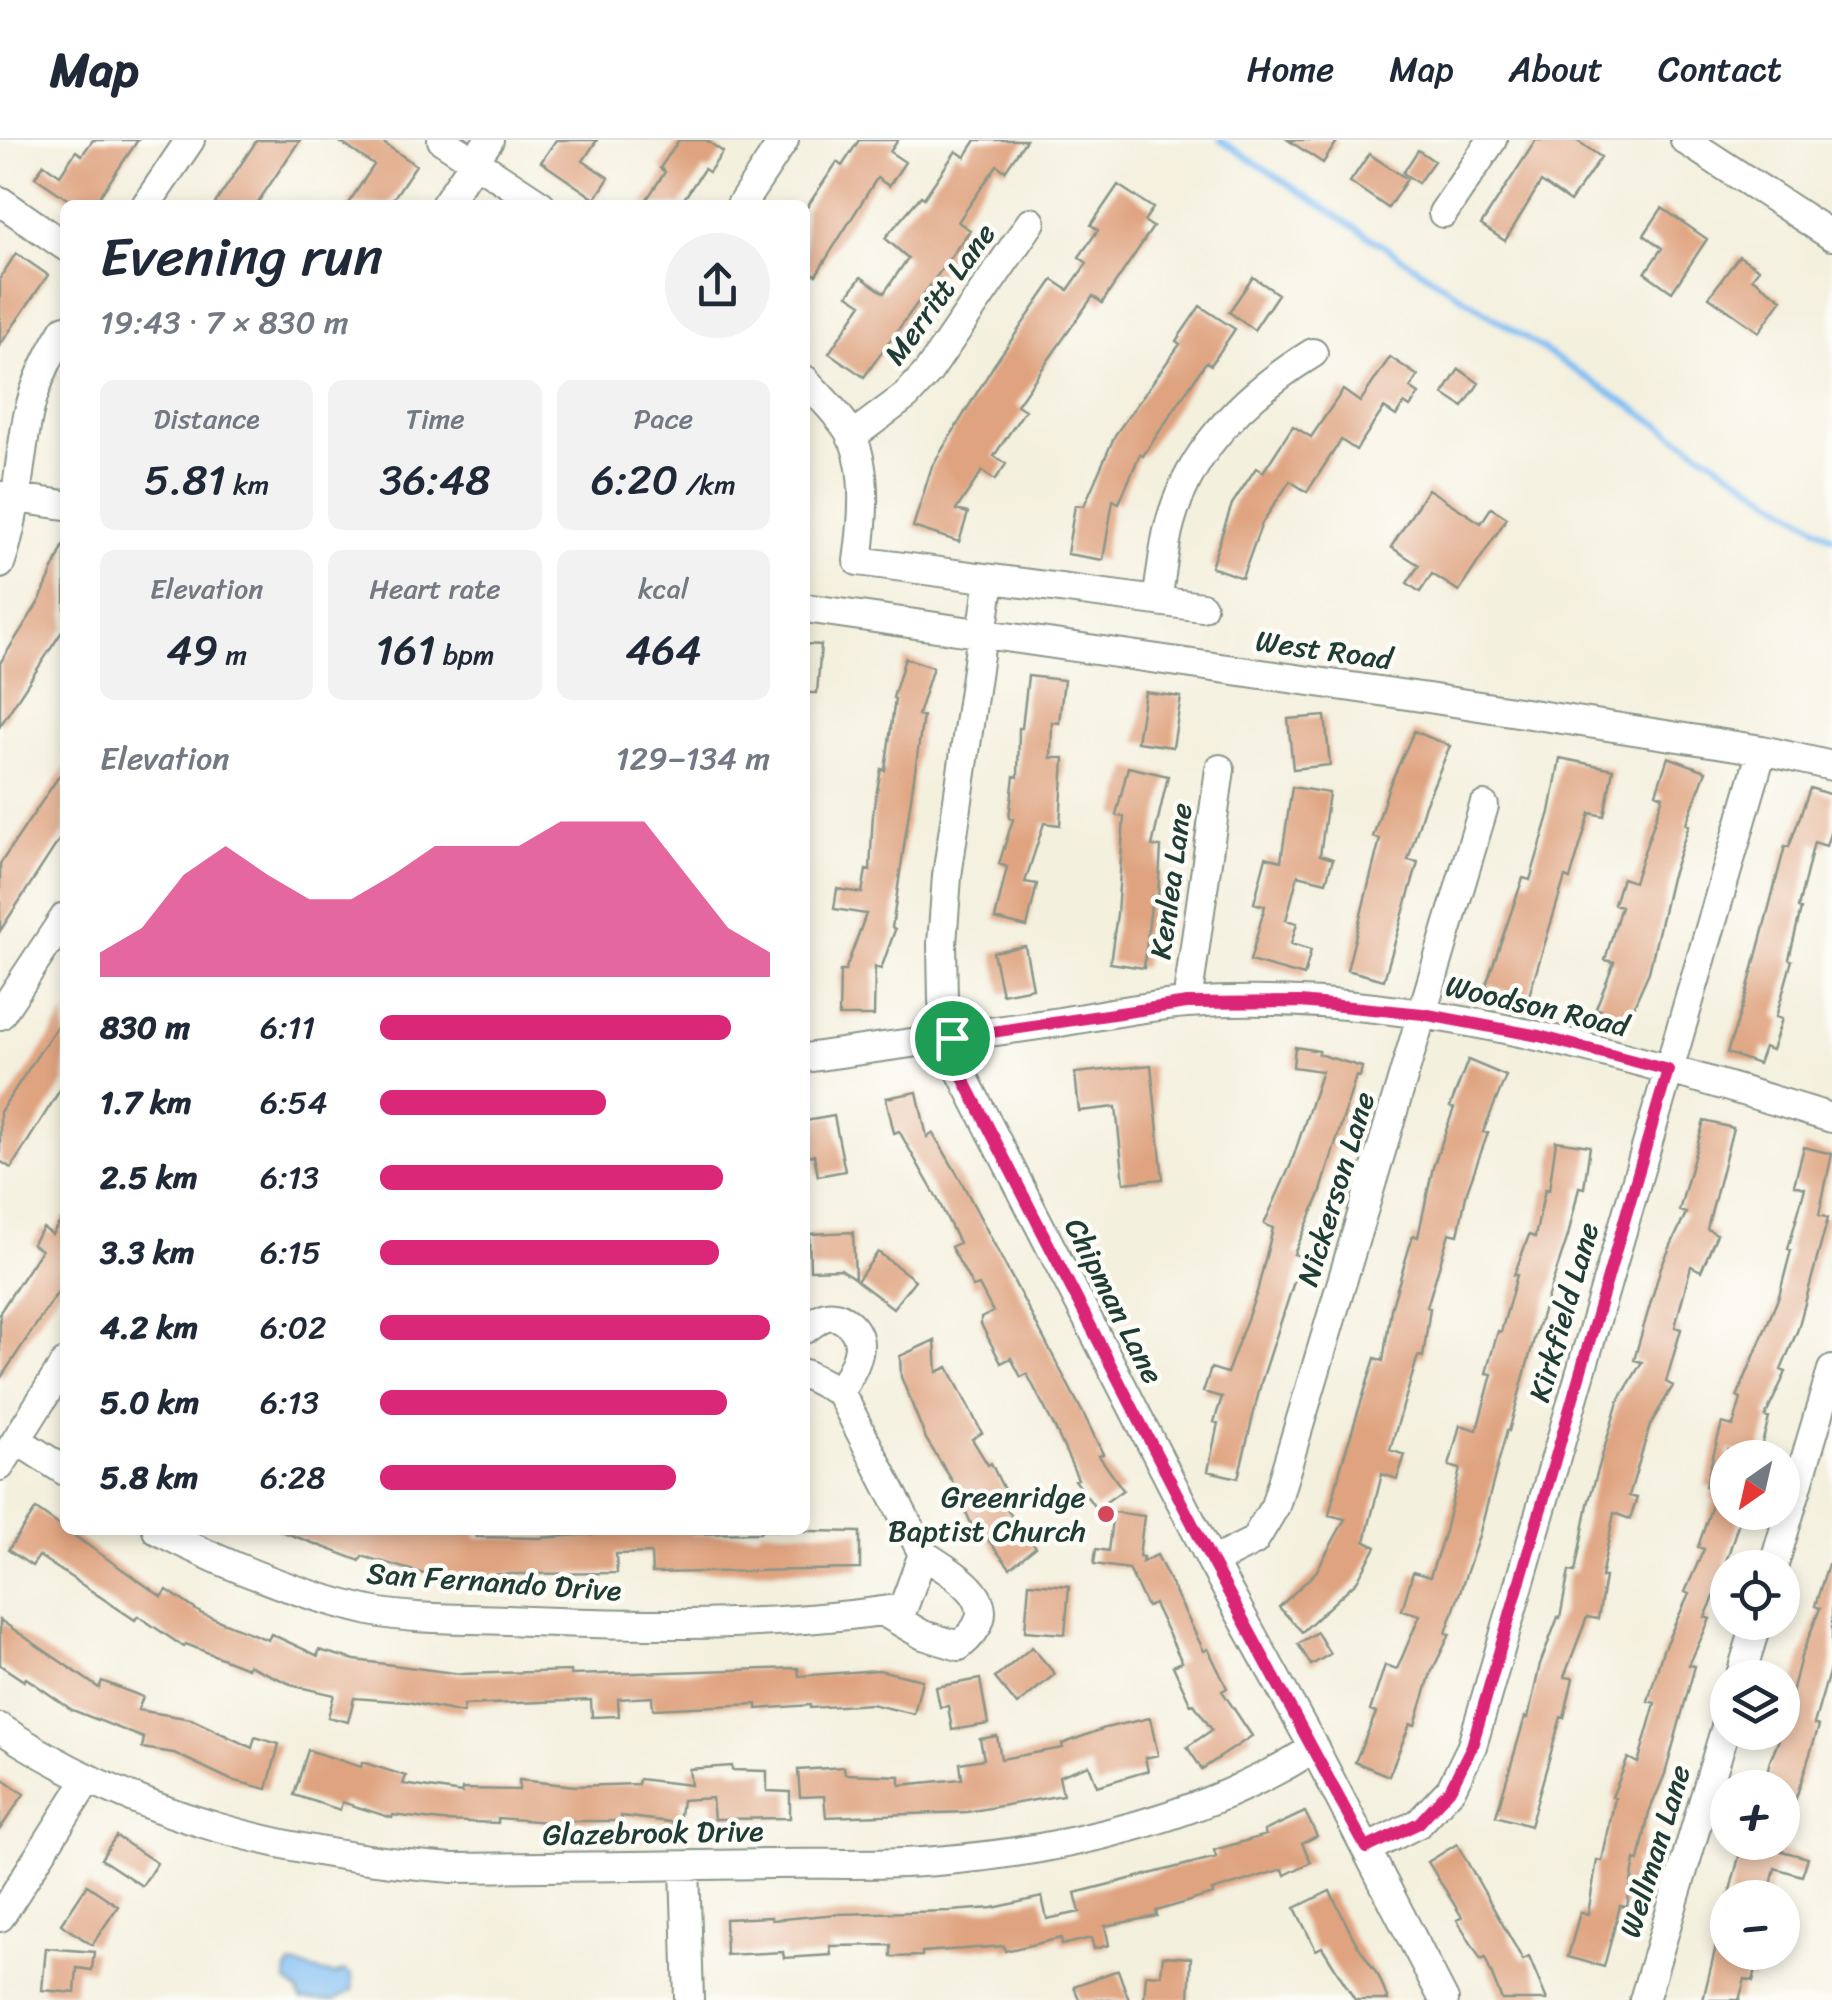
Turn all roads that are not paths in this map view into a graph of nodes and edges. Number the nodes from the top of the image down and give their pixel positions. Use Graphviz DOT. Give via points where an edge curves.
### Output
graph roads {
  1 [pos="190,140"];
  2 [pos="442,140"];
  3 [pos="784,140"];
  4 [pos="1492,140"];
  5 [pos="1685,140"];
  6 [pos="481,151"];
  7 [pos="149,200"];
  8 [pos="448,200"];
  9 [pos="536,200"];
  10 [pos="745,200"];
  11 [pos="0,201"];
  12 [pos="1443,213"];
  13 [pos="1031,222"];
  14 [pos="1832,236"];
  15 [pos="60,243"];
  16 [pos="60,338"];
  17 [pos="1313,353"];
  18 [pos="810,386"];
  19 [pos="852,436"];
  20 [pos="8,497"];
  21 [pos="60,505"];
  22 [pos="0,564"];
  23 [pos="990,578"];
  24 [pos="1156,601"];
  25 [pos="1202,607"];
  26 [pos="810,609"];
  27 [pos="982,632"];
  28 [pos="1762,750"];
  29 [pos="1832,766"];
  30 [pos="1220,768"];
  31 [pos="1484,806"];
  32 [pos="60,925"];
  33 [pos="1187,1003"];
  34 [pos="1423,1014"];
  35 [pos="0,1015"];
  36 [pos="952,1038"];
  37 [pos="810,1057"];
  38 [pos="1668,1070"];
  39 [pos="1832,1118"];
  40 [pos="810,1326"];
  41 [pos="1832,1370"];
  42 [pos="60,1372"];
  43 [pos="810,1377"];
  44 [pos="840,1392"];
  45 [pos="17,1440"];
  46 [pos="0,1466"];
  47 [pos="60,1468"];
  48 [pos="167,1535"];
  49 [pos="1778,1550"];
  50 [pos="923,1554"];
  51 [pos="1212,1562"];
  52 [pos="882,1611"];
  53 [pos="0,1728"];
  54 [pos="1314,1748"];
  55 [pos="1719,1750"];
  56 [pos="88,1779"];
  57 [pos="1366,1848"];
  58 [pos="685,1866"];
  59 [pos="0,1916"];
  60 [pos="689,2000"];
  61 [pos="1444,2000"];
  62 [pos="1644,2000"];
  1 -- 7 [label="street"];
  2 -- 6 [label="street"];
  3 -- 10 [label="street"];
  4 -- 12 [label="street"];
  5 -- 14 [label="street"];
  6 -- 8 [label="street"];
  6 -- 9 [label="street"];
  11 -- 15 [label="street"];
  13 -- 19 [label="street, Merritt Lane" via="928,372"];
  16 -- 20 [label="street" via="28,412"];
  17 -- 24 [label="street" via="1231,414 1204,450 1169,528"];
  18 -- 19 [label="street"];
  19 -- 23 [label="street" via="864,519 858,561"];
  20 -- 21 [label="street"];
  20 -- 22 [label="street" via="12,529"];
  23 -- 24 [label="street"];
  23 -- 27 [label="street, Chipman Lane"];
  24 -- 25 [label="street"];
  26 -- 27 [label="street, West Road"];
  27 -- 28 [label="street, West Road"];
  27 -- 36 [label="street, Chipman Lane" via="943,927 943,1001"];
  28 -- 29 [label="street, West Road"];
  28 -- 38 [label="street, Kirkfield Lane"];
  30 -- 33 [label="street, Kenlea Lane"];
  31 -- 34 [label="street, Nickerson Lane"];
  32 -- 35 [label="street"];
  33 -- 34 [label="street, Woodson Road" via="1300,1002"];
  33 -- 36 [label="street, Woodson Road"];
  34 -- 38 [label="street, Woodson Road"];
  34 -- 51 [label="street, Nickerson Lane" via="1275,1506 1254,1542"];
  36 -- 37 [label="street, Woodson Road"];
  36 -- 51 [label="street, Chipman Lane" via="960,1072"];
  38 -- 39 [label="street, Woodson Road"];
  38 -- 57 [label="street, Kirkfield Lane" via="1472,1746 1451,1788 1419,1823"];
  40 -- 44 [label="street" via="824,1316 853,1327 856,1360"];
  41 -- 49 [label="street"];
  42 -- 45 [label="street"];
  43 -- 44 [label="street"];
  44 -- 50 [label="street"];
  45 -- 46 [label="street"];
  45 -- 47 [label="street"];
  48 -- 52 [label="street, San Fernando Drive" via="292,1589 374,1611 622,1625"];
  50 -- 52 [label="street" via="903,1608"];
  50 -- 52 [label="street" via="974,1589 982,1616 975,1633 959,1646"];
  51 -- 54 [label="street, Chipman Lane"];
  53 -- 56 [label="street, Glazebrook Drive"];
  54 -- 57 [label="street, Chipman Lane"];
  54 -- 58 [label="street, Glazebrook Drive" via="1258,1780 1163,1819 1028,1848 946,1860"];
  55 -- 62 [label="street, Wellman Lane"];
  56 -- 58 [label="street, Glazebrook Drive" via="240,1836 388,1863"];
  56 -- 59 [label="street"];
  57 -- 61 [label="street, Chipman Lane"];
  58 -- 60 [label="street"];
}
